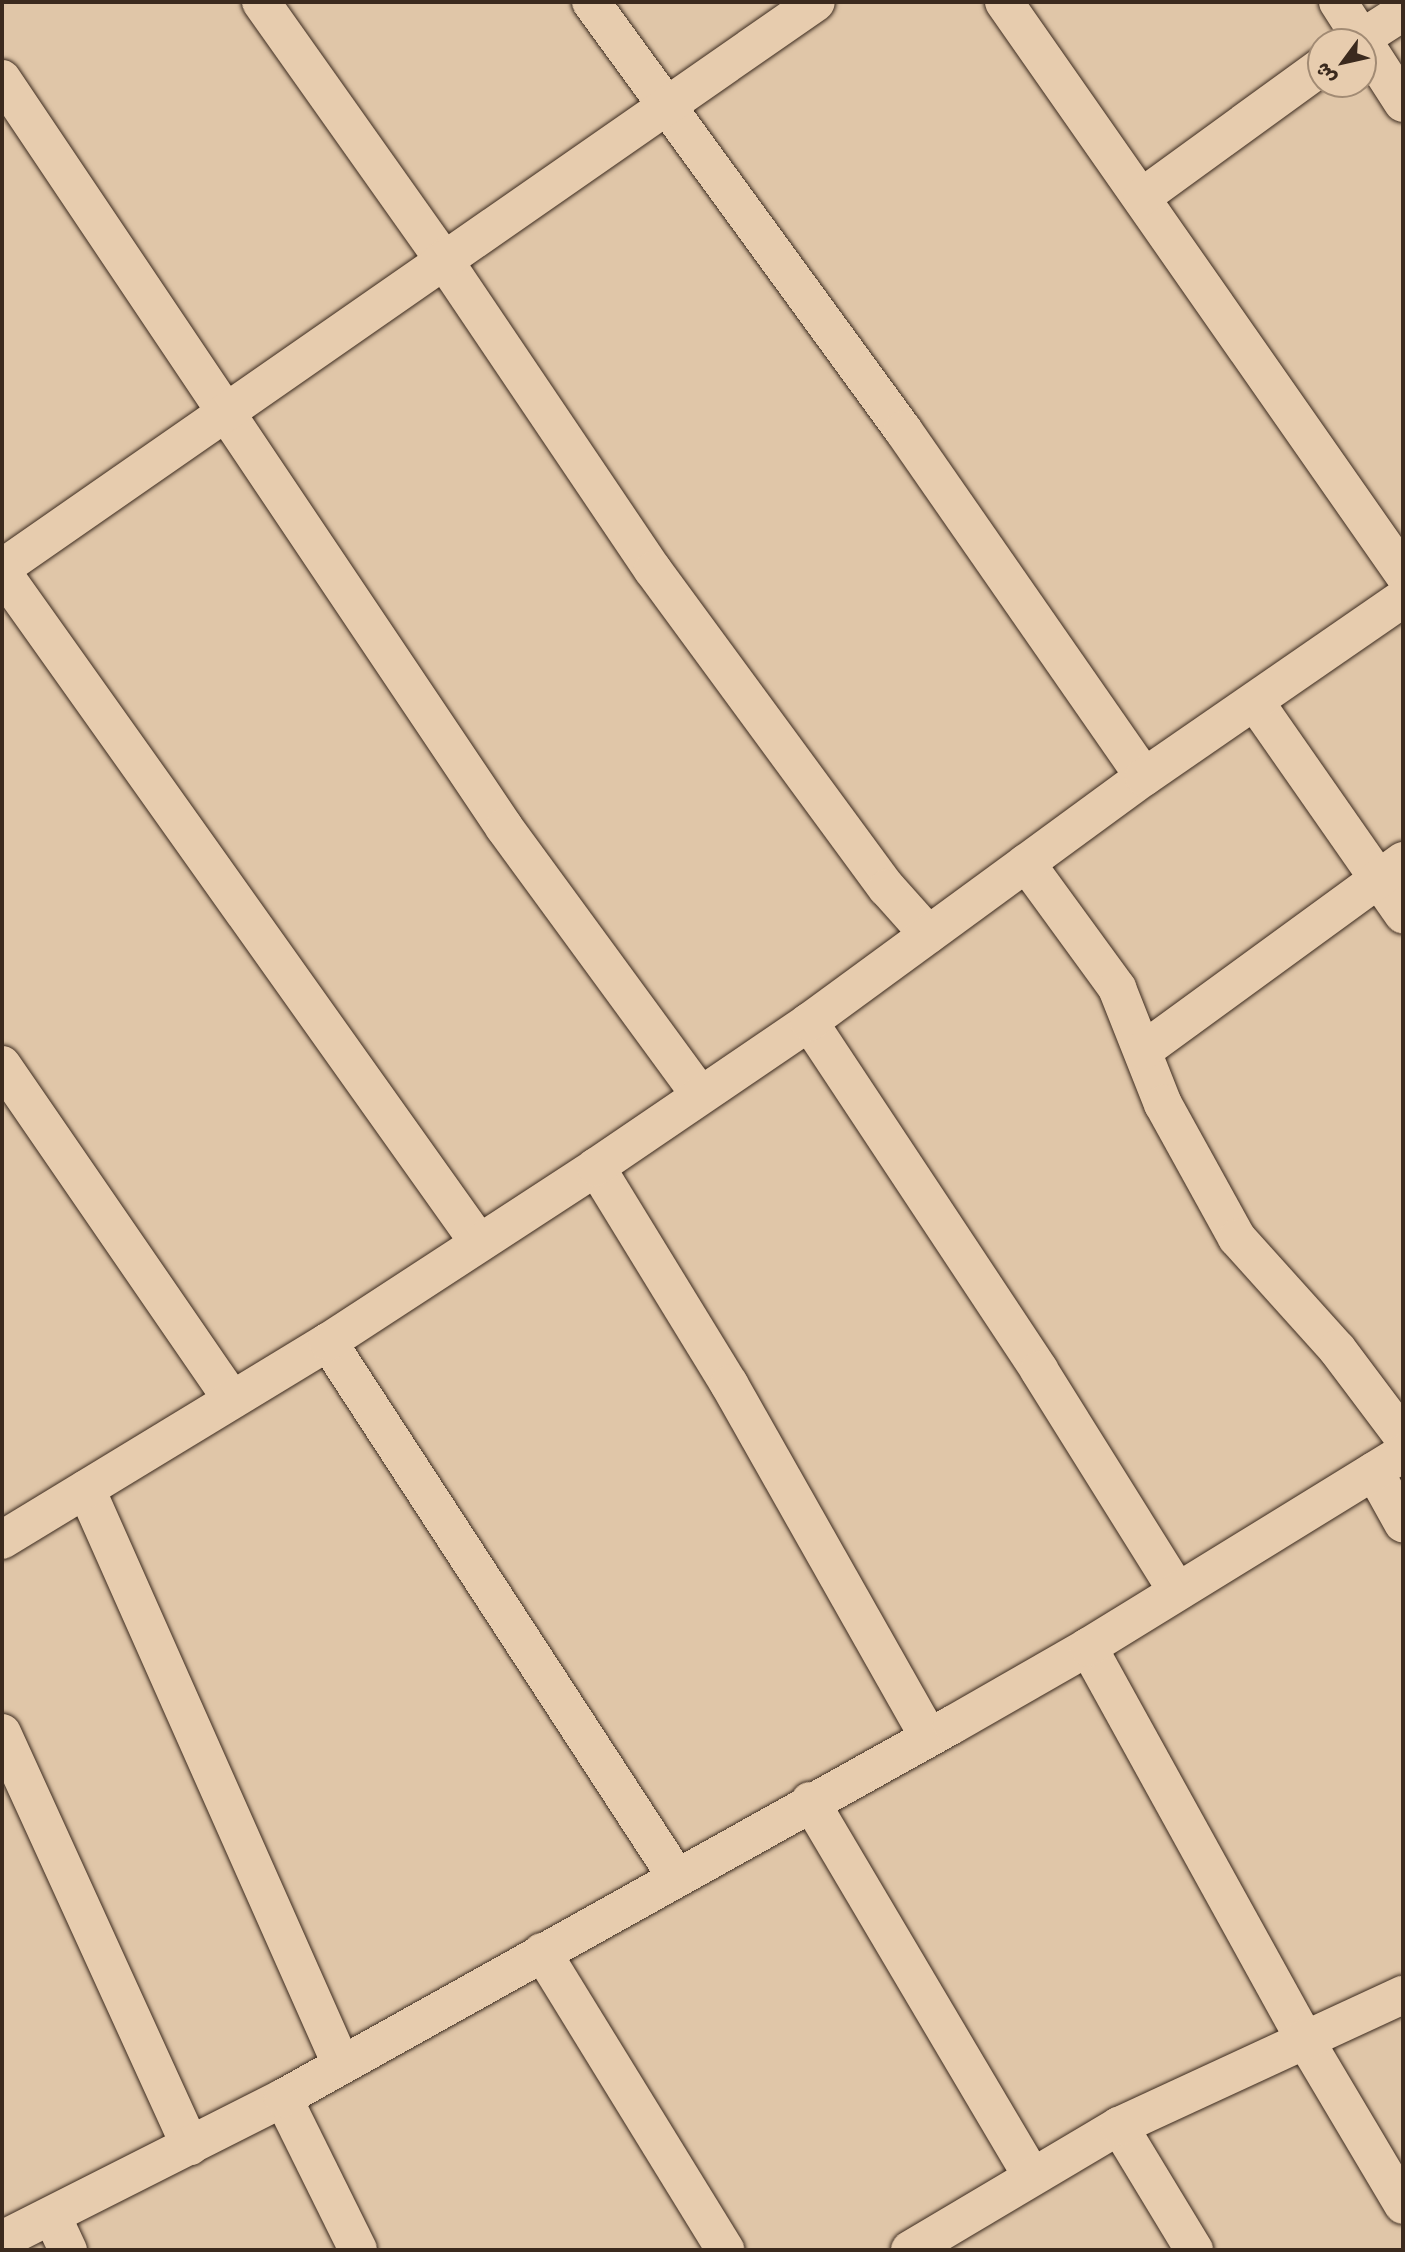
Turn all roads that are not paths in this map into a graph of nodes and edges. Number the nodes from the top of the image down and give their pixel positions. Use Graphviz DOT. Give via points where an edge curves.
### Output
graph roads {
  1 [pos="261,2"];
  2 [pos="591,2"];
  3 [pos="816,2"];
  4 [pos="1004,2"];
  5 [pos="1338,2"];
  6 [pos="1403,12"];
  7 [pos="1352,28"];
  8 [pos="1377,29"];
  9 [pos="1377,66"];
  10 [pos="1307,78"];
  11 [pos="2,79"];
  12 [pos="1403,103"];
  13 [pos="668,104"];
  14 [pos="1142,197"];
  15 [pos="443,258"];
  16 [pos="225,416"];
  17 [pos="2,570"];
  18 [pos="1403,573"];
  19 [pos="1403,598"];
  20 [pos="1255,702"];
  21 [pos="1144,778"];
  22 [pos="1026,863"];
  23 [pos="1392,869"];
  24 [pos="1403,914"];
  25 [pos="928,934"];
  26 [pos="809,1022"];
  27 [pos="1144,1050"];
  28 [pos="2,1065"];
  29 [pos="700,1095"];
  30 [pos="596,1167"];
  31 [pos="479,1243"];
  32 [pos="328,1342"];
  33 [pos="232,1401"];
  34 [pos="1403,1437"];
  35 [pos="1389,1462"];
  36 [pos="86,1489"];
  37 [pos="1403,1524"];
  38 [pos="2,1540"];
  39 [pos="1177,1591"];
  40 [pos="1088,1647"];
  41 [pos="2,1733"];
  42 [pos="929,1737"];
  43 [pos="810,1801"];
  44 [pos="675,1875"];
  45 [pos="542,1952"];
  46 [pos="1403,1995"];
  47 [pos="1304,2039"];
  48 [pos="341,2064"];
  49 [pos="283,2098"];
  50 [pos="1119,2126"];
  51 [pos="190,2146"];
  52 [pos="1031,2175"];
  53 [pos="1403,2205"];
  54 [pos="52,2216"];
  55 [pos="2,2240"];
  56 [pos="68,2250"];
  57 [pos="358,2250"];
  58 [pos="725,2250"];
  59 [pos="910,2250"];
  60 [pos="1194,2250"];
  1 -- 15 [label="street"];
  2 -- 13 [label="street"];
  3 -- 13 [label="street"];
  4 -- 14 [label="street"];
  5 -- 7 [label="street"];
  6 -- 8 [label="street"];
  9 -- 12 [label="street"];
  10 -- 14 [label="street"];
  11 -- 16 [label="street"];
  13 -- 15 [label="street"];
  13 -- 21 [label="street" via="903,430"];
  14 -- 18 [label="street"];
  15 -- 16 [label="street"];
  15 -- 25 [label="street" via="653,570 887,888"];
  16 -- 17 [label="street"];
  16 -- 29 [label="street" via="504,827"];
  17 -- 31 [label="street"];
  19 -- 20 [label="street"];
  20 -- 21 [label="street"];
  20 -- 23 [label="street"];
  21 -- 22 [label="street"];
  22 -- 25 [label="street"];
  22 -- 27 [label="street" via="1116,988"];
  23 -- 24 [label="street"];
  23 -- 27 [label="street"];
  25 -- 26 [label="street"];
  26 -- 29 [label="street"];
  26 -- 39 [label="street" via="1039,1370"];
  27 -- 34 [label="street" via="1188,1155 1237,1238 1337,1349"];
  28 -- 33 [label="street"];
  29 -- 30 [label="street"];
  30 -- 31 [label="street"];
  30 -- 42 [label="street" via="729,1384"];
  31 -- 32 [label="street"];
  32 -- 33 [label="street"];
  32 -- 44 [label="street"];
  33 -- 36 [label="street"];
  35 -- 37 [label="street"];
  35 -- 39 [label="street"];
  36 -- 38 [label="street"];
  36 -- 48 [label="street"];
  39 -- 40 [label="street"];
  40 -- 42 [label="street"];
  40 -- 47 [label="street"];
  41 -- 51 [label="street"];
  42 -- 43 [label="street"];
  43 -- 44 [label="street"];
  43 -- 52 [label="street"];
  44 -- 45 [label="street"];
  45 -- 48 [label="street"];
  45 -- 58 [label="street"];
  46 -- 47 [label="street"];
  47 -- 50 [label="street"];
  47 -- 53 [label="street"];
  48 -- 49 [label="street"];
  49 -- 51 [label="street"];
  49 -- 57 [label="street"];
  50 -- 52 [label="street"];
  50 -- 60 [label="street"];
  51 -- 54 [label="street"];
  52 -- 59 [label="street"];
  54 -- 55 [label="street"];
  54 -- 56 [label="street"];
}
